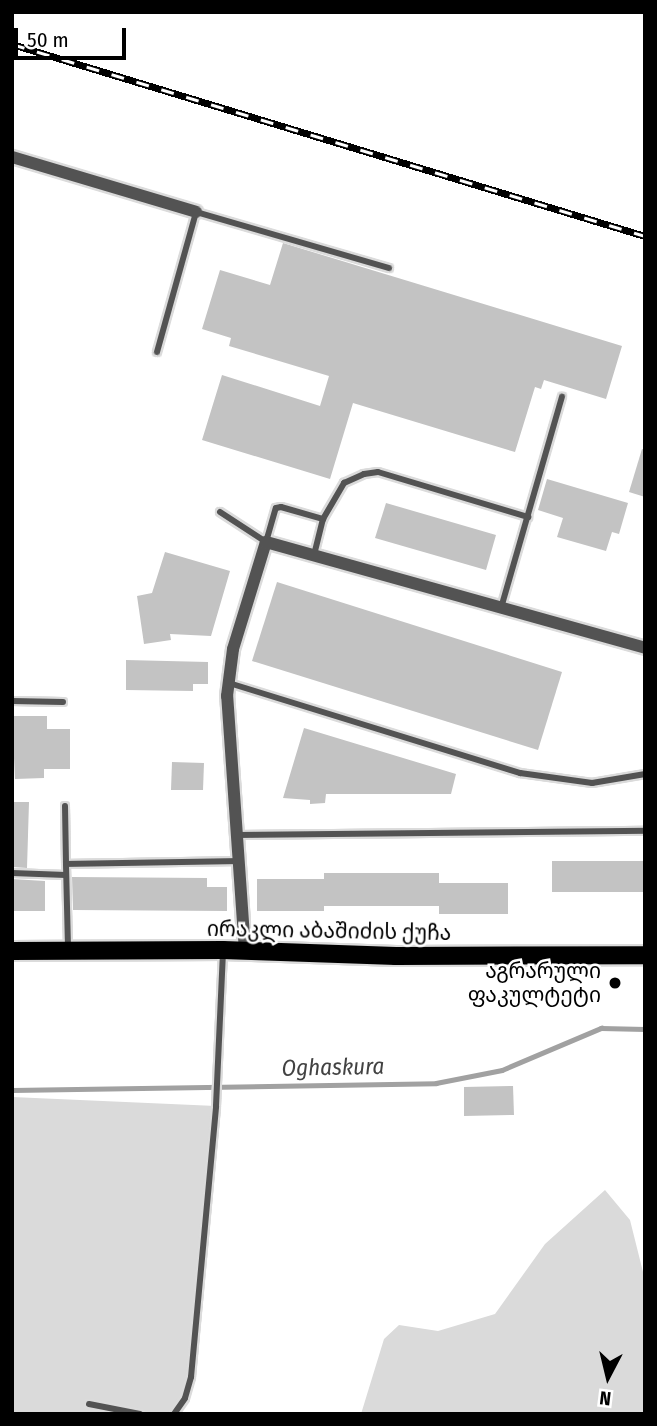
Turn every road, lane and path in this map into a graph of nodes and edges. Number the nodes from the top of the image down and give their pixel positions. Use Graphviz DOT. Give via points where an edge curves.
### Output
graph roads {
  1 [pos="12,157"];
  2 [pos="196,212"];
  3 [pos="389,268"];
  4 [pos="157,352"];
  5 [pos="562,397"];
  6 [pos="220,512"];
  7 [pos="528,517"];
  8 [pos="323,519"];
  9 [pos="266,542"];
  10 [pos="313,555"];
  11 [pos="501,608"];
  12 [pos="645,648"];
  13 [pos="229,683"];
  14 [pos="12,701"];
  15 [pos="63,702"];
  16 [pos="645,774"];
  17 [pos="65,806"];
  18 [pos="645,831"];
  19 [pos="239,835"];
  20 [pos="240,861"];
  21 [pos="66,864"];
  22 [pos="12,873"];
  23 [pos="66,875"];
  24 [pos="223,950"];
  25 [pos="12,951"];
  26 [pos="245,951"];
  27 [pos="68,952"];
  28 [pos="645,955"];
  29 [pos="89,1404"];
  30 [pos="140,1414"];
  31 [pos="174,1414"];
  1 -- 2 [label="street"];
  2 -- 3 [label="lane"];
  2 -- 4 [label="lane"];
  5 -- 7 [label="lane"];
  6 -- 9 [label="lane"];
  7 -- 8 [label="lane" via="378,472 344,483"];
  7 -- 11 [label="lane"];
  8 -- 9 [label="lane" via="276,508"];
  8 -- 10 [label="lane"];
  9 -- 10 [label="street"];
  9 -- 13 [label="street" via="233,649"];
  10 -- 11 [label="street"];
  11 -- 12 [label="street"];
  13 -- 16 [label="lane" via="520,773 592,783"];
  13 -- 19 [label="street" via="228,724"];
  14 -- 15 [label="lane"];
  17 -- 21 [label="lane"];
  18 -- 19 [label="lane"];
  19 -- 20 [label="street"];
  20 -- 21 [label="lane"];
  20 -- 26 [label="street"];
  21 -- 23 [label="lane"];
  22 -- 23 [label="lane"];
  23 -- 27 [label="lane"];
  24 -- 26 [label="main road, ირაკლი აბაშიძის ქუჩა"];
  24 -- 27 [label="main road, ირაკლი აბაშიძის ქუჩა"];
  24 -- 31 [label="lane" via="216,1106 191,1377"];
  25 -- 27 [label="main road, ირაკლი აბაშიძის ქუჩა"];
  26 -- 28 [label="main road, ირაკლი აბაშიძის ქუჩა"];
  29 -- 30 [label="lane"];
}
